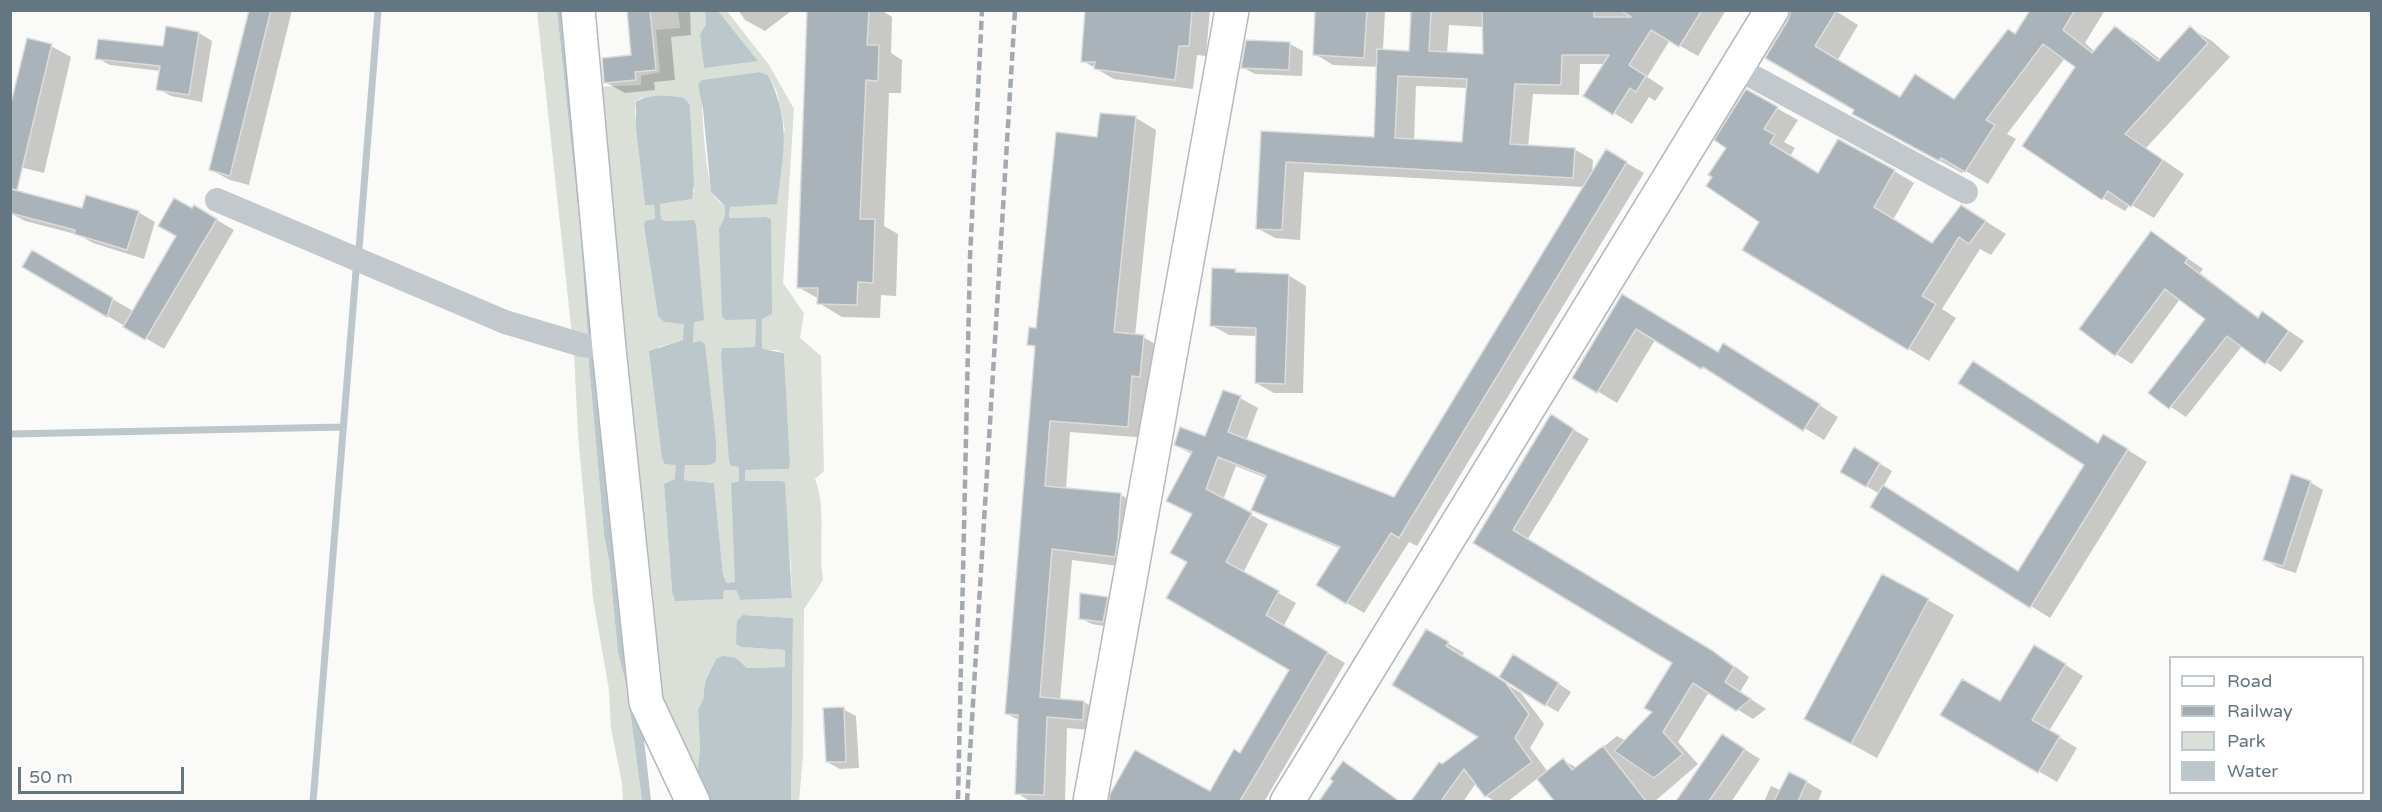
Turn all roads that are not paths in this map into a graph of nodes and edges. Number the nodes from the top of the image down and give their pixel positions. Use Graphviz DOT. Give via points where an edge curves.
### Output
graph roads {
  1 [pos="578,10"];
  2 [pos="1232,10"];
  3 [pos="1772,10"];
  4 [pos="1737,68"];
  5 [pos="1966,192"];
  6 [pos="217,200"];
  7 [pos="596,347"];
  8 [pos="693,801"];
  9 [pos="1090,801"];
  10 [pos="1287,801"];
  1 -- 7 [label="street"];
  2 -- 9 [label="street"];
  3 -- 4 [label="street"];
  4 -- 5 [label="street"];
  4 -- 10 [label="street"];
  6 -- 7 [label="street" via="505,322"];
  7 -- 8 [label="street" via="646,702"];
}
